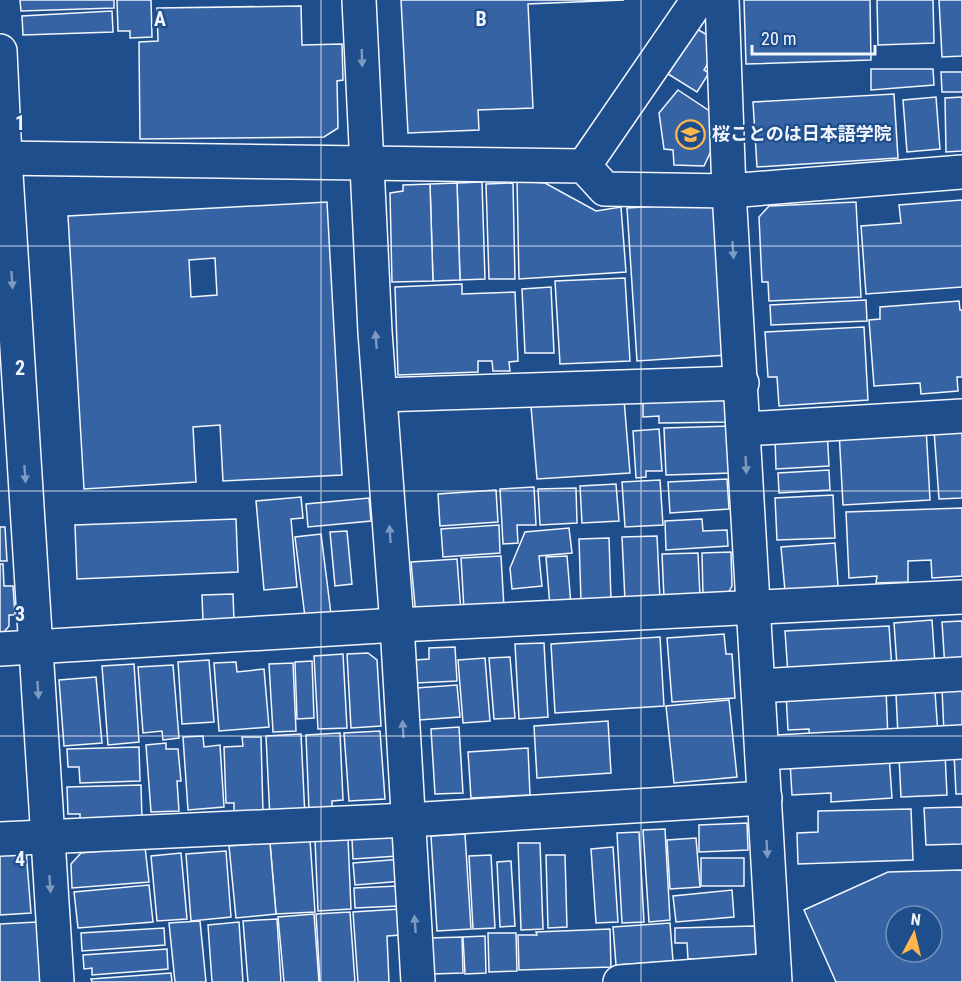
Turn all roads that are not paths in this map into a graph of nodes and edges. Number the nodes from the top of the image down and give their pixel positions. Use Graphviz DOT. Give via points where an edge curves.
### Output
graph roads {
  1 [pos="359,0"];
  2 [pos="698,0"];
  3 [pos="722,0"];
  4 [pos="0,51"];
  5 [pos="2,158"];
  6 [pos="366,164"];
  7 [pos="584,166"];
  8 [pos="962,172"];
  9 [pos="729,191"];
  10 [pos="742,382"];
  11 [pos="380,395"];
  12 [pos="962,416"];
  13 [pos="744,429"];
  14 [pos="962,597"];
  15 [pos="754,608"];
  16 [pos="397,625"];
  17 [pos="35,647"];
  18 [pos="0,649"];
  19 [pos="962,674"];
  20 [pos="758,686"];
  21 [pos="962,742"];
  22 [pos="762,753"];
  23 [pos="765,798"];
  24 [pos="408,820"];
  25 [pos="47,837"];
  26 [pos="0,840"];
  27 [pos="775,976"];
  28 [pos="57,982"];
  29 [pos="418,982"];
  30 [pos="620,982"];
  1 -- 6 [label="street, one-way"];
  2 -- 7 [label="street"];
  3 -- 9 [label="street"];
  4 -- 5 [label="street"];
  5 -- 6 [label="street"];
  5 -- 17 [label="street, one-way"];
  6 -- 7 [label="street"];
  11 -- 6 [label="street, one-way"];
  7 -- 9 [label="street" via="605,189"];
  8 -- 9 [label="street"];
  9 -- 10 [label="street, one-way"];
  10 -- 11 [label="street"];
  10 -- 13 [label="street"];
  16 -- 11 [label="street, one-way"];
  12 -- 13 [label="street"];
  13 -- 15 [label="street, one-way"];
  14 -- 15 [label="street"];
  15 -- 16 [label="street"];
  15 -- 20 [label="street"];
  16 -- 17 [label="street"];
  24 -- 16 [label="street, one-way"];
  17 -- 18 [label="street"];
  17 -- 25 [label="street, one-way"];
  19 -- 20 [label="street"];
  20 -- 22 [label="street"];
  21 -- 22 [label="street"];
  22 -- 23 [label="street"];
  23 -- 24 [label="street"];
  23 -- 27 [label="street, one-way"];
  24 -- 25 [label="street"];
  29 -- 24 [label="street, one-way"];
  25 -- 26 [label="street"];
  25 -- 28 [label="street, one-way"];
  27 -- 30 [label="street"];
}
